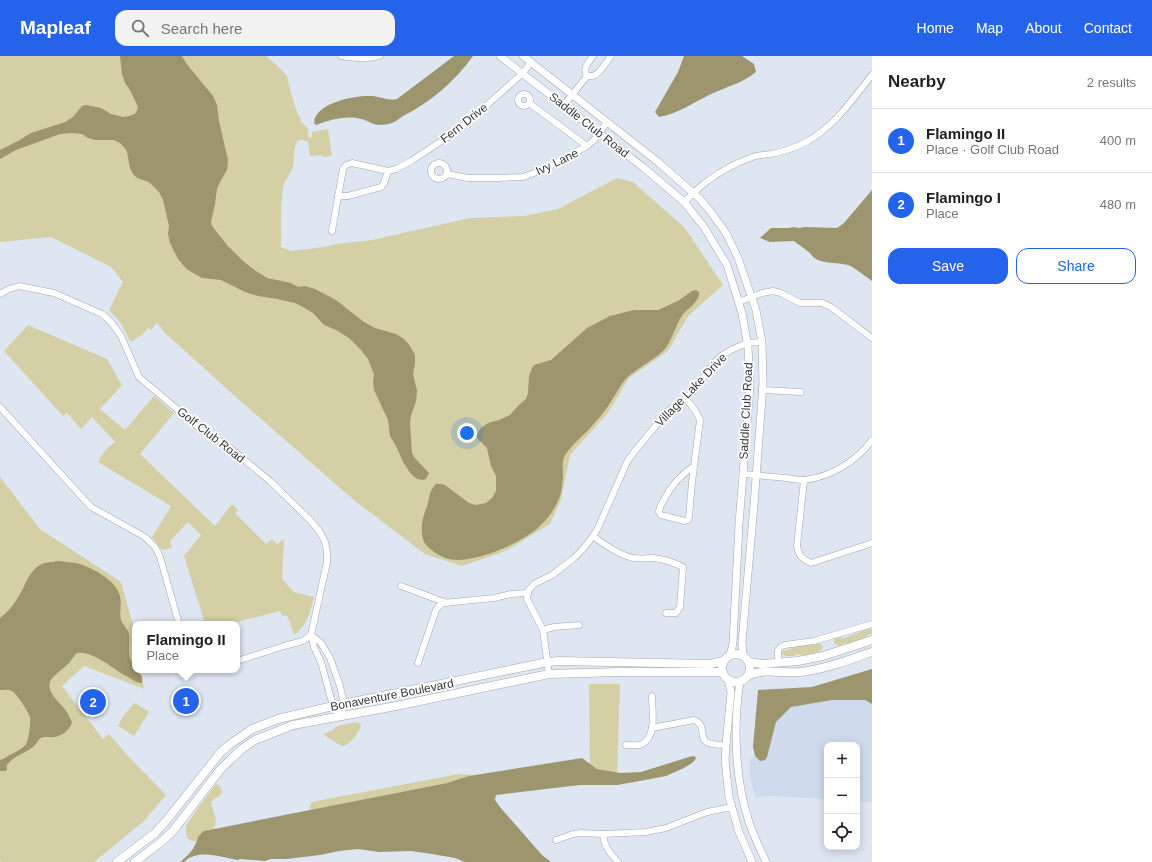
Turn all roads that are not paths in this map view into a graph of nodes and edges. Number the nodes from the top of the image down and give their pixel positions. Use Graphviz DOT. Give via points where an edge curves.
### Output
graph roads {
  1 [pos="341,56"];
  2 [pos="380,56"];
  3 [pos="500,56"];
  4 [pos="523,56"];
  5 [pos="593,56"];
  6 [pos="611,56"];
  7 [pos="531,62"];
  8 [pos="523,73"];
  9 [pos="872,75"];
  10 [pos="587,76"];
  11 [pos="572,95"];
  12 [pos="529,103"];
  13 [pos="564,105"];
  14 [pos="607,122"];
  15 [pos="599,132"];
  16 [pos="588,146"];
  17 [pos="388,171"];
  18 [pos="446,174"];
  19 [pos="694,193"];
  20 [pos="338,196"];
  21 [pos="684,202"];
  22 [pos="332,231"];
  23 [pos="0,294"];
  24 [pos="752,297"];
  25 [pos="739,302"];
  26 [pos="872,338"];
  27 [pos="762,342"];
  28 [pos="748,343"];
  29 [pos="762,390"];
  30 [pos="801,392"];
  31 [pos="686,399"];
  32 [pos="0,407"];
  33 [pos="872,440"];
  34 [pos="694,466"];
  35 [pos="743,474"];
  36 [pos="757,475"];
  37 [pos="804,480"];
  38 [pos="593,536"];
  39 [pos="872,544"];
  40 [pos="401,586"];
  41 [pos="528,593"];
  42 [pos="447,602"];
  43 [pos="666,612"];
  44 [pos="178,621"];
  45 [pos="872,624"];
  46 [pos="579,625"];
  47 [pos="543,630"];
  48 [pos="311,635"];
  49 [pos="872,640"];
  50 [pos="872,652"];
  51 [pos="730,654"];
  52 [pos="743,655"];
  53 [pos="330,658"];
  54 [pos="240,660"];
  55 [pos="723,661"];
  56 [pos="321,662"];
  57 [pos="548,662"];
  58 [pos="749,662"];
  59 [pos="418,663"];
  60 [pos="778,664"];
  61 [pos="722,672"];
  62 [pos="549,674"];
  63 [pos="749,675"];
  64 [pos="728,680"];
  65 [pos="740,682"];
  66 [pos="652,696"];
  67 [pos="344,704"];
  68 [pos="333,706"];
  69 [pos="340,717"];
  70 [pos="652,728"];
  71 [pos="626,745"];
  72 [pos="726,745"];
  73 [pos="744,802"];
  74 [pos="732,807"];
  75 [pos="603,834"];
  76 [pos="556,840"];
  77 [pos="117,862"];
  78 [pos="135,862"];
  79 [pos="618,862"];
  80 [pos="752,862"];
  81 [pos="766,862"];
  1 -- 2 [label="street" via="358,59"];
  3 -- 8 [label="street, Saddle Club Road"];
  4 -- 7 [label="street, Saddle Club Road"];
  5 -- 10 [label="street" via="585,68"];
  6 -- 10 [label="street" via="597,74"];
  7 -- 8 [label="street, Fern Drive"];
  7 -- 11 [label="street, Saddle Club Road"];
  8 -- 13 [label="street, Saddle Club Road"];
  8 -- 17 [label="street, Fern Drive" via="460,129 411,161"];
  9 -- 19 [label="street" via="843,112 818,135 790,149 751,157 709,180"];
  10 -- 11 [label="street"];
  11 -- 13 [label="street"];
  11 -- 14 [label="street, Saddle Club Road"];
  12 -- 16 [label="street"];
  13 -- 15 [label="street, Saddle Club Road"];
  14 -- 15 [label="street, Ivy Lane"];
  14 -- 19 [label="street, Saddle Club Road"];
  15 -- 16 [label="street, Ivy Lane"];
  15 -- 21 [label="street, Saddle Club Road"];
  16 -- 18 [label="street, Ivy Lane" via="542,170 524,176 475,178"];
  17 -- 20 [label="street" via="381,187 348,196"];
  17 -- 20 [label="street" via="346,165"];
  19 -- 21 [label="street"];
  19 -- 24 [label="street, Saddle Club Road" via="726,234"];
  20 -- 22 [label="street"];
  21 -- 25 [label="street, Saddle Club Road" via="704,227 727,265"];
  23 -- 48 [label="street, Golf Club Road" via="20,286 54,292 102,314 121,336 139,377 210,437 222,442 271,482 310,520 320,532 327,552"];
  24 -- 25 [label="street"];
  24 -- 26 [label="street" via="773,291 800,303 822,303"];
  24 -- 27 [label="street, Saddle Club Road"];
  25 -- 28 [label="street, Saddle Club Road"];
  27 -- 28 [label="street, Village Lake Drive"];
  27 -- 29 [label="street, Saddle Club Road"];
  28 -- 31 [label="street, Village Lake Drive" via="721,356"];
  28 -- 35 [label="street, Saddle Club Road" via="750,386"];
  29 -- 30 [label="street, Saddle Club Road"];
  29 -- 36 [label="street, Saddle Club Road"];
  31 -- 34 [label="street" via="695,408 700,420"];
  31 -- 38 [label="street, Village Lake Drive" via="668,411 634,452"];
  32 -- 44 [label="street" via="91,507 145,537 155,547"];
  33 -- 37 [label="street" via="848,463 825,475"];
  34 -- 34 [label="street" via="688,520 685,522 661,515 659,509 669,490 678,478"];
  35 -- 36 [label="street"];
  35 -- 51 [label="street, Saddle Club Road" via="734,642"];
  36 -- 37 [label="street"];
  36 -- 52 [label="street, Saddle Club Road" via="742,642"];
  37 -- 39 [label="street" via="797,546 803,560 811,563"];
  38 -- 41 [label="street, Village Lake Drive" via="573,559 534,584"];
  38 -- 43 [label="street" via="625,556 655,558 684,567 680,607 676,613"];
  40 -- 42 [label="street"];
  41 -- 42 [label="street"];
  41 -- 47 [label="street" via="528,601"];
  42 -- 59 [label="street" via="436,610"];
  45 -- 60 [label="street" via="814,641 782,646 778,650"];
  46 -- 47 [label="street"];
  47 -- 57 [label="street"];
  48 -- 53 [label="street"];
  48 -- 54 [label="street" via="303,641"];
  48 -- 56 [label="street"];
  49 -- 60 [label="main road" via="823,656"];
  50 -- 63 [label="main road" via="826,667 800,672 761,671"];
  51 -- 52 [label="main road"];
  51 -- 55 [label="main road"];
  52 -- 58 [label="main road"];
  53 -- 56 [label="street"];
  53 -- 67 [label="street"];
  55 -- 57 [label="main road, Bonaventure Boulevard" via="710,664"];
  55 -- 61 [label="main road"];
  56 -- 68 [label="street"];
  57 -- 62 [label="street"];
  57 -- 67 [label="main road, Bonaventure Boulevard"];
  58 -- 60 [label="main road"];
  58 -- 63 [label="main road"];
  61 -- 62 [label="main road, Bonaventure Boulevard"];
  61 -- 64 [label="main road"];
  62 -- 69 [label="main road, Bonaventure Boulevard"];
  63 -- 65 [label="main road"];
  64 -- 65 [label="main road"];
  64 -- 72 [label="street" via="731,692"];
  65 -- 73 [label="street" via="736,738"];
  66 -- 70 [label="street"];
  67 -- 68 [label="main road, Bonaventure Boulevard"];
  67 -- 69 [label="street"];
  68 -- 69 [label="street"];
  68 -- 77 [label="main road, Bonaventure Boulevard" via="278,719 252,729 239,738 212,763 155,833"];
  69 -- 78 [label="main road, Bonaventure Boulevard" via="293,725 255,740 243,748 220,770 173,831"];
  70 -- 71 [label="street" via="649,738 643,744"];
  70 -- 72 [label="street" via="694,720 701,726 706,742"];
  72 -- 74 [label="street" via="725,760"];
  73 -- 74 [label="street"];
  73 -- 81 [label="street" via="756,843"];
  74 -- 75 [label="street" via="707,812 666,828 646,832"];
  74 -- 80 [label="street"];
  75 -- 76 [label="street" via="573,834"];
  75 -- 79 [label="street" via="604,843"];
}
